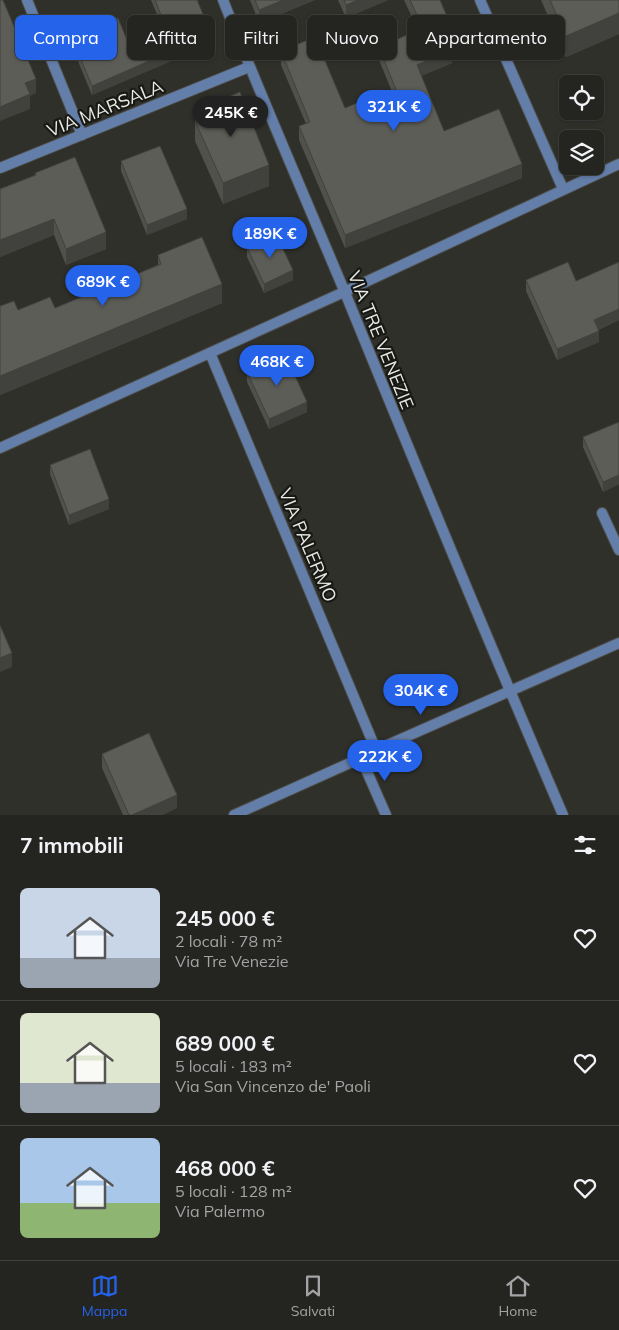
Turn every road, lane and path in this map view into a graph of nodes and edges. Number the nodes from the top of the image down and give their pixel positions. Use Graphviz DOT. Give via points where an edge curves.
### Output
graph roads {
  1 [pos="27,0"];
  2 [pos="223,0"];
  3 [pos="480,0"];
  4 [pos="250,67"];
  5 [pos="82,135"];
  6 [pos="619,164"];
  7 [pos="0,168"];
  8 [pos="563,189"];
  9 [pos="344,292"];
  10 [pos="210,353"];
  11 [pos="0,448"];
  12 [pos="602,513"];
  13 [pos="619,550"];
  14 [pos="619,642"];
  15 [pos="510,692"];
  16 [pos="376,750"];
  17 [pos="361,758"];
  18 [pos="234,815"];
  19 [pos="386,815"];
  20 [pos="563,815"];
  1 -- 5 [label="street"];
  2 -- 4 [label="street, VIA TRE VENEZIE"];
  3 -- 8 [label="street"];
  4 -- 5 [label="street, VIA MARSALA"];
  4 -- 9 [label="street, VIA TRE VENEZIE"];
  5 -- 7 [label="street, VIA MARSALA"];
  6 -- 8 [label="street"];
  8 -- 9 [label="street"];
  9 -- 10 [label="street"];
  9 -- 15 [label="street, VIA TRE VENEZIE"];
  10 -- 11 [label="street"];
  10 -- 16 [label="street, VIA PALERMO"];
  12 -- 13 [label="street"];
  14 -- 15 [label="street"];
  15 -- 16 [label="street"];
  15 -- 20 [label="street, VIA TRE VENEZIE"];
  16 -- 17 [label="street"];
  17 -- 18 [label="street"];
  17 -- 19 [label="street"];
}
